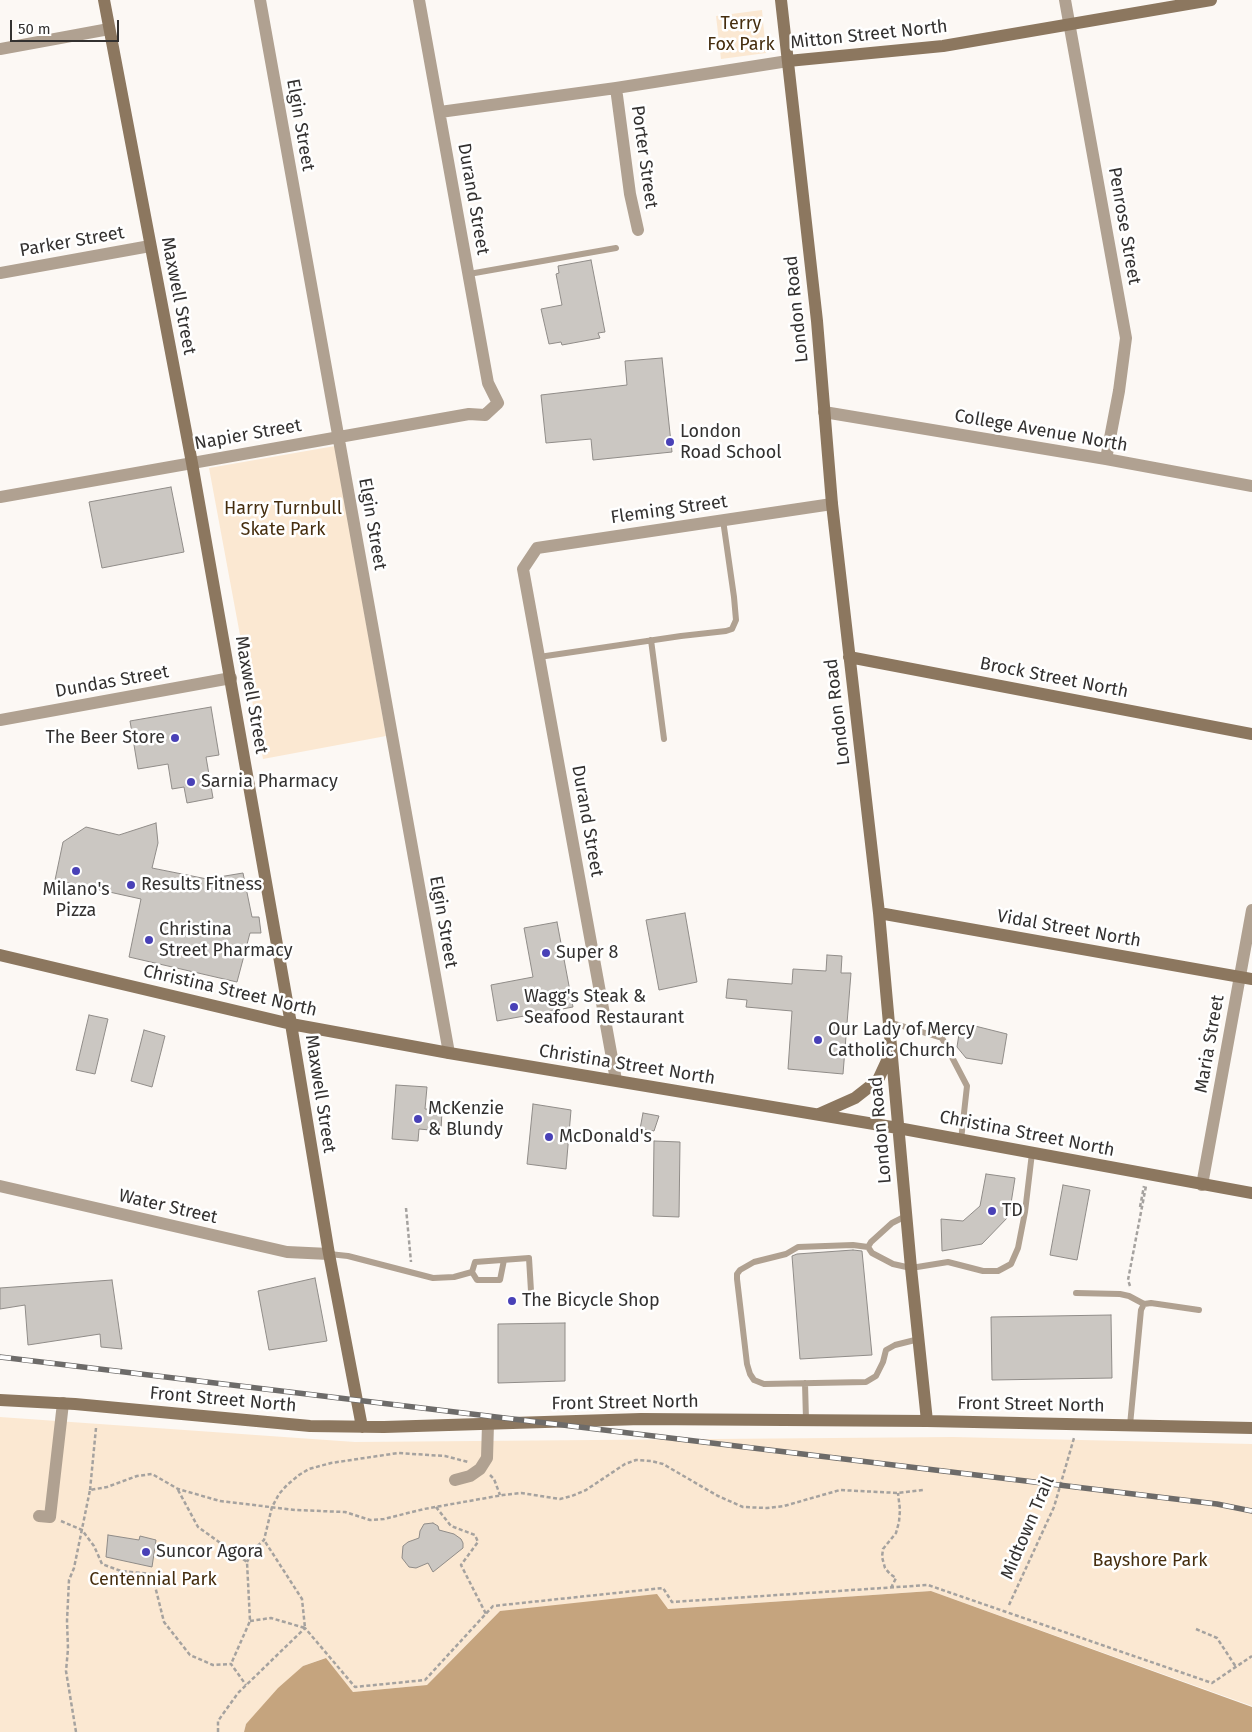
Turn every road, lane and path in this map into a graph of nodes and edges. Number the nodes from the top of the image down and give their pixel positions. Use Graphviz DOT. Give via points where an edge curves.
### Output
graph roads {
  1 [pos="104,0"];
  2 [pos="260,0"];
  3 [pos="419,0"];
  4 [pos="782,0"];
  5 [pos="1065,0"];
  6 [pos="1211,0"];
  7 [pos="1069,24"];
  8 [pos="109,29"];
  9 [pos="0,50"];
  10 [pos="788,62"];
  11 [pos="616,88"];
  12 [pos="440,112"];
  13 [pos="638,230"];
  14 [pos="150,246"];
  15 [pos="616,248"];
  16 [pos="0,273"];
  17 [pos="469,274"];
  18 [pos="498,403"];
  19 [pos="824,412"];
  20 [pos="338,437"];
  21 [pos="1106,459"];
  22 [pos="192,463"];
  23 [pos="1252,486"];
  24 [pos="0,497"];
  25 [pos="832,504"];
  26 [pos="723,520"];
  27 [pos="523,569"];
  28 [pos="651,640"];
  29 [pos="539,657"];
  30 [pos="849,657"];
  31 [pos="231,678"];
  32 [pos="0,720"];
  33 [pos="1252,734"];
  34 [pos="664,739"];
  35 [pos="1252,910"];
  36 [pos="879,913"];
  37 [pos="0,955"];
  38 [pos="1246,978"];
  39 [pos="889,1022"];
  40 [pos="291,1024"];
  41 [pos="892,1052"];
  42 [pos="449,1053"];
  43 [pos="616,1080"];
  44 [pos="819,1114"];
  45 [pos="898,1128"];
  46 [pos="961,1140"];
  47 [pos="1032,1153"];
  48 [pos="1146,1174"];
  49 [pos="1202,1185"];
  50 [pos="0,1186"];
  51 [pos="1252,1193"];
  52 [pos="406,1208"];
  53 [pos="907,1215"];
  54 [pos="868,1247"];
  55 [pos="329,1254"];
  56 [pos="504,1260"];
  57 [pos="911,1268"];
  58 [pos="412,1272"];
  59 [pos="472,1272"];
  60 [pos="1133,1286"];
  61 [pos="531,1291"];
  62 [pos="1076,1293"];
  63 [pos="1144,1304"];
  64 [pos="1199,1310"];
  65 [pos="919,1339"];
  66 [pos="805,1383"];
  67 [pos="0,1400"];
  68 [pos="63,1404"];
  69 [pos="806,1420"];
  70 [pos="927,1421"];
  71 [pos="488,1424"];
  72 [pos="1130,1425"];
  73 [pos="362,1427"];
  74 [pos="96,1428"];
  75 [pos="1252,1428"];
  76 [pos="1077,1430"];
  77 [pos="480,1469"];
  78 [pos="455,1480"];
  79 [pos="178,1489"];
  80 [pos="90,1490"];
  81 [pos="924,1490"];
  82 [pos="898,1493"];
  83 [pos="500,1495"];
  84 [pos="272,1507"];
  85 [pos="436,1507"];
  86 [pos="45,1516"];
  87 [pos="82,1530"];
  88 [pos="264,1540"];
  89 [pos="247,1562"];
  90 [pos="891,1588"];
  91 [pos="1008,1605"];
  92 [pos="486,1614"];
  93 [pos="250,1620"];
  94 [pos="305,1628"];
  95 [pos="1196,1629"];
  96 [pos="1252,1656"];
  97 [pos="231,1664"];
  98 [pos="1236,1667"];
  99 [pos="246,1685"];
  100 [pos="76,1732"];
  101 [pos="217,1732"];
  1 -- 8 [label="main road, Maxwell Street"];
  2 -- 20 [label="street, Elgin Street"];
  3 -- 12 [label="street, Durand Street"];
  4 -- 10 [label="main road, London Road"];
  5 -- 7 [label="street, Penrose Street"];
  6 -- 7 [label="main road, Mitton Street North"];
  7 -- 10 [label="main road, Mitton Street North" via="943,46"];
  7 -- 21 [label="street, Penrose Street" via="1126,338 1120,391"];
  8 -- 9 [label="street"];
  8 -- 14 [label="main road, Maxwell Street"];
  10 -- 11 [label="street, Mitton Street North"];
  10 -- 19 [label="main road, London Road"];
  11 -- 12 [label="street, Mitton Street North"];
  11 -- 13 [label="street, Porter Street"];
  12 -- 17 [label="street, Durand Street"];
  14 -- 16 [label="street, Parker Street"];
  14 -- 22 [label="main road, Maxwell Street"];
  15 -- 17 [label="lane"];
  17 -- 18 [label="street, Durand Street" via="488,383"];
  18 -- 20 [label="street, Napier Street" via="484,414"];
  19 -- 21 [label="street, College Avenue North"];
  19 -- 25 [label="main road, London Road"];
  20 -- 22 [label="street, Napier Street"];
  20 -- 42 [label="street, Elgin Street"];
  21 -- 23 [label="street, College Avenue North"];
  22 -- 24 [label="street, Napier Street"];
  22 -- 31 [label="main road, Maxwell Street"];
  25 -- 26 [label="street, Fleming Street"];
  25 -- 30 [label="main road, London Road"];
  26 -- 27 [label="street, Fleming Street" via="537,548"];
  26 -- 28 [label="lane" via="736,620 732,629"];
  27 -- 29 [label="street, Durand Street"];
  28 -- 29 [label="lane"];
  28 -- 34 [label="lane"];
  29 -- 43 [label="street, Durand Street"];
  30 -- 33 [label="main road, Brock Street North"];
  30 -- 36 [label="main road, London Road"];
  31 -- 32 [label="street, Dundas Street"];
  31 -- 40 [label="main road, Maxwell Street"];
  35 -- 38 [label="street, Maria Street"];
  36 -- 38 [label="main road, Vidal Street North"];
  36 -- 39 [label="main road, London Road"];
  37 -- 40 [label="main road, Christina Street North"];
  38 -- 49 [label="street, Maria Street"];
  39 -- 41 [label="main road, London Road"];
  39 -- 46 [label="lane" via="942,1038 967,1086"];
  40 -- 42 [label="main road, Christina Street North"];
  40 -- 55 [label="main road, Maxwell Street"];
  41 -- 44 [label="main road" via="878,1080 854,1098"];
  41 -- 45 [label="main road, London Road"];
  42 -- 43 [label="main road, Christina Street North"];
  43 -- 44 [label="main road, Christina Street North"];
  44 -- 45 [label="main road, Christina Street North"];
  45 -- 46 [label="main road, Christina Street North"];
  45 -- 53 [label="main road, London Road"];
  46 -- 47 [label="main road, Christina Street North"];
  47 -- 48 [label="main road, Christina Street North"];
  47 -- 57 [label="lane" via="1025,1212 1018,1248 1011,1264 998,1271 983,1271 948,1262"];
  48 -- 49 [label="main road, Christina Street North"];
  48 -- 60 [label="path" via="1128,1280"];
  49 -- 51 [label="main road, Christina Street North"];
  50 -- 55 [label="street, Water Street" via="287,1252"];
  52 -- 58 [label="path"];
  53 -- 54 [label="lane" via="892,1223"];
  53 -- 57 [label="main road, London Road"];
  54 -- 57 [label="lane" via="887,1261"];
  54 -- 66 [label="lane" via="798,1247 786,1254 746,1265 738,1274 750,1374 754,1380 764,1384"];
  55 -- 58 [label="lane"];
  55 -- 73 [label="main road, Maxwell Street"];
  56 -- 59 [label="lane" via="475,1262"];
  56 -- 59 [label="lane" via="500,1280 477,1280"];
  56 -- 61 [label="lane" via="529,1258"];
  57 -- 65 [label="main road, London Road"];
  58 -- 59 [label="lane" via="433,1278"];
  62 -- 63 [label="lane" via="1120,1294"];
  63 -- 64 [label="lane"];
  63 -- 72 [label="lane"];
  65 -- 66 [label="lane" via="886,1350 876,1376 866,1382"];
  65 -- 70 [label="main road, London Road"];
  66 -- 69 [label="lane"];
  67 -- 68 [label="main road, Front Street North"];
  68 -- 73 [label="main road, Front Street North" via="310,1426"];
  68 -- 86 [label="street"];
  69 -- 70 [label="main road, Front Street North"];
  69 -- 71 [label="main road, Front Street North" via="641,1418"];
  70 -- 72 [label="main road, Front Street North"];
  71 -- 73 [label="main road, Front Street North"];
  71 -- 77 [label="street" via="487,1458"];
  72 -- 75 [label="main road, Front Street North"];
  74 -- 80 [label="path"];
  76 -- 91 [label="path, Midtown Trail" via="1054,1506"];
  77 -- 78 [label="street"];
  77 -- 83 [label="path" via="494,1479"];
  77 -- 84 [label="path" via="462,1459 422,1454 390,1454 331,1463 299,1475 283,1490"];
  79 -- 80 [label="path" via="152,1474"];
  79 -- 84 [label="path" via="220,1501"];
  79 -- 89 [label="path" via="198,1527"];
  80 -- 87 [label="path"];
  81 -- 82 [label="path"];
  82 -- 83 [label="path" via="840,1490 784,1506 743,1507 663,1464 636,1460 572,1496 560,1499 521,1493"];
  82 -- 90 [label="path" via="899,1522 896,1533 883,1549 882,1557 885,1568 896,1578"];
  83 -- 85 [label="path"];
  84 -- 85 [label="path" via="345,1512 370,1520"];
  84 -- 88 [label="path"];
  85 -- 92 [label="path" via="451,1526 475,1535 478,1542 461,1566"];
  86 -- 87 [label="path"];
  87 -- 97 [label="path" via="102,1564 121,1571 152,1574 164,1622 190,1655 213,1665"];
  87 -- 100 [label="path" via="70,1580 67,1621 66,1671"];
  88 -- 89 [label="path" via="253,1550"];
  88 -- 94 [label="path" via="302,1599"];
  89 -- 93 [label="path"];
  90 -- 92 [label="path" via="672,1602 663,1588 493,1606"];
  90 -- 98 [label="path" via="928,1585 1212,1683"];
  92 -- 94 [label="path" via="426,1680 355,1686"];
  93 -- 94 [label="path" via="271,1618"];
  93 -- 97 [label="path"];
  94 -- 99 [label="path"];
  95 -- 98 [label="path" via="1217,1638"];
  96 -- 98 [label="path"];
  97 -- 99 [label="path"];
  99 -- 101 [label="path" via="218,1721"];
}
